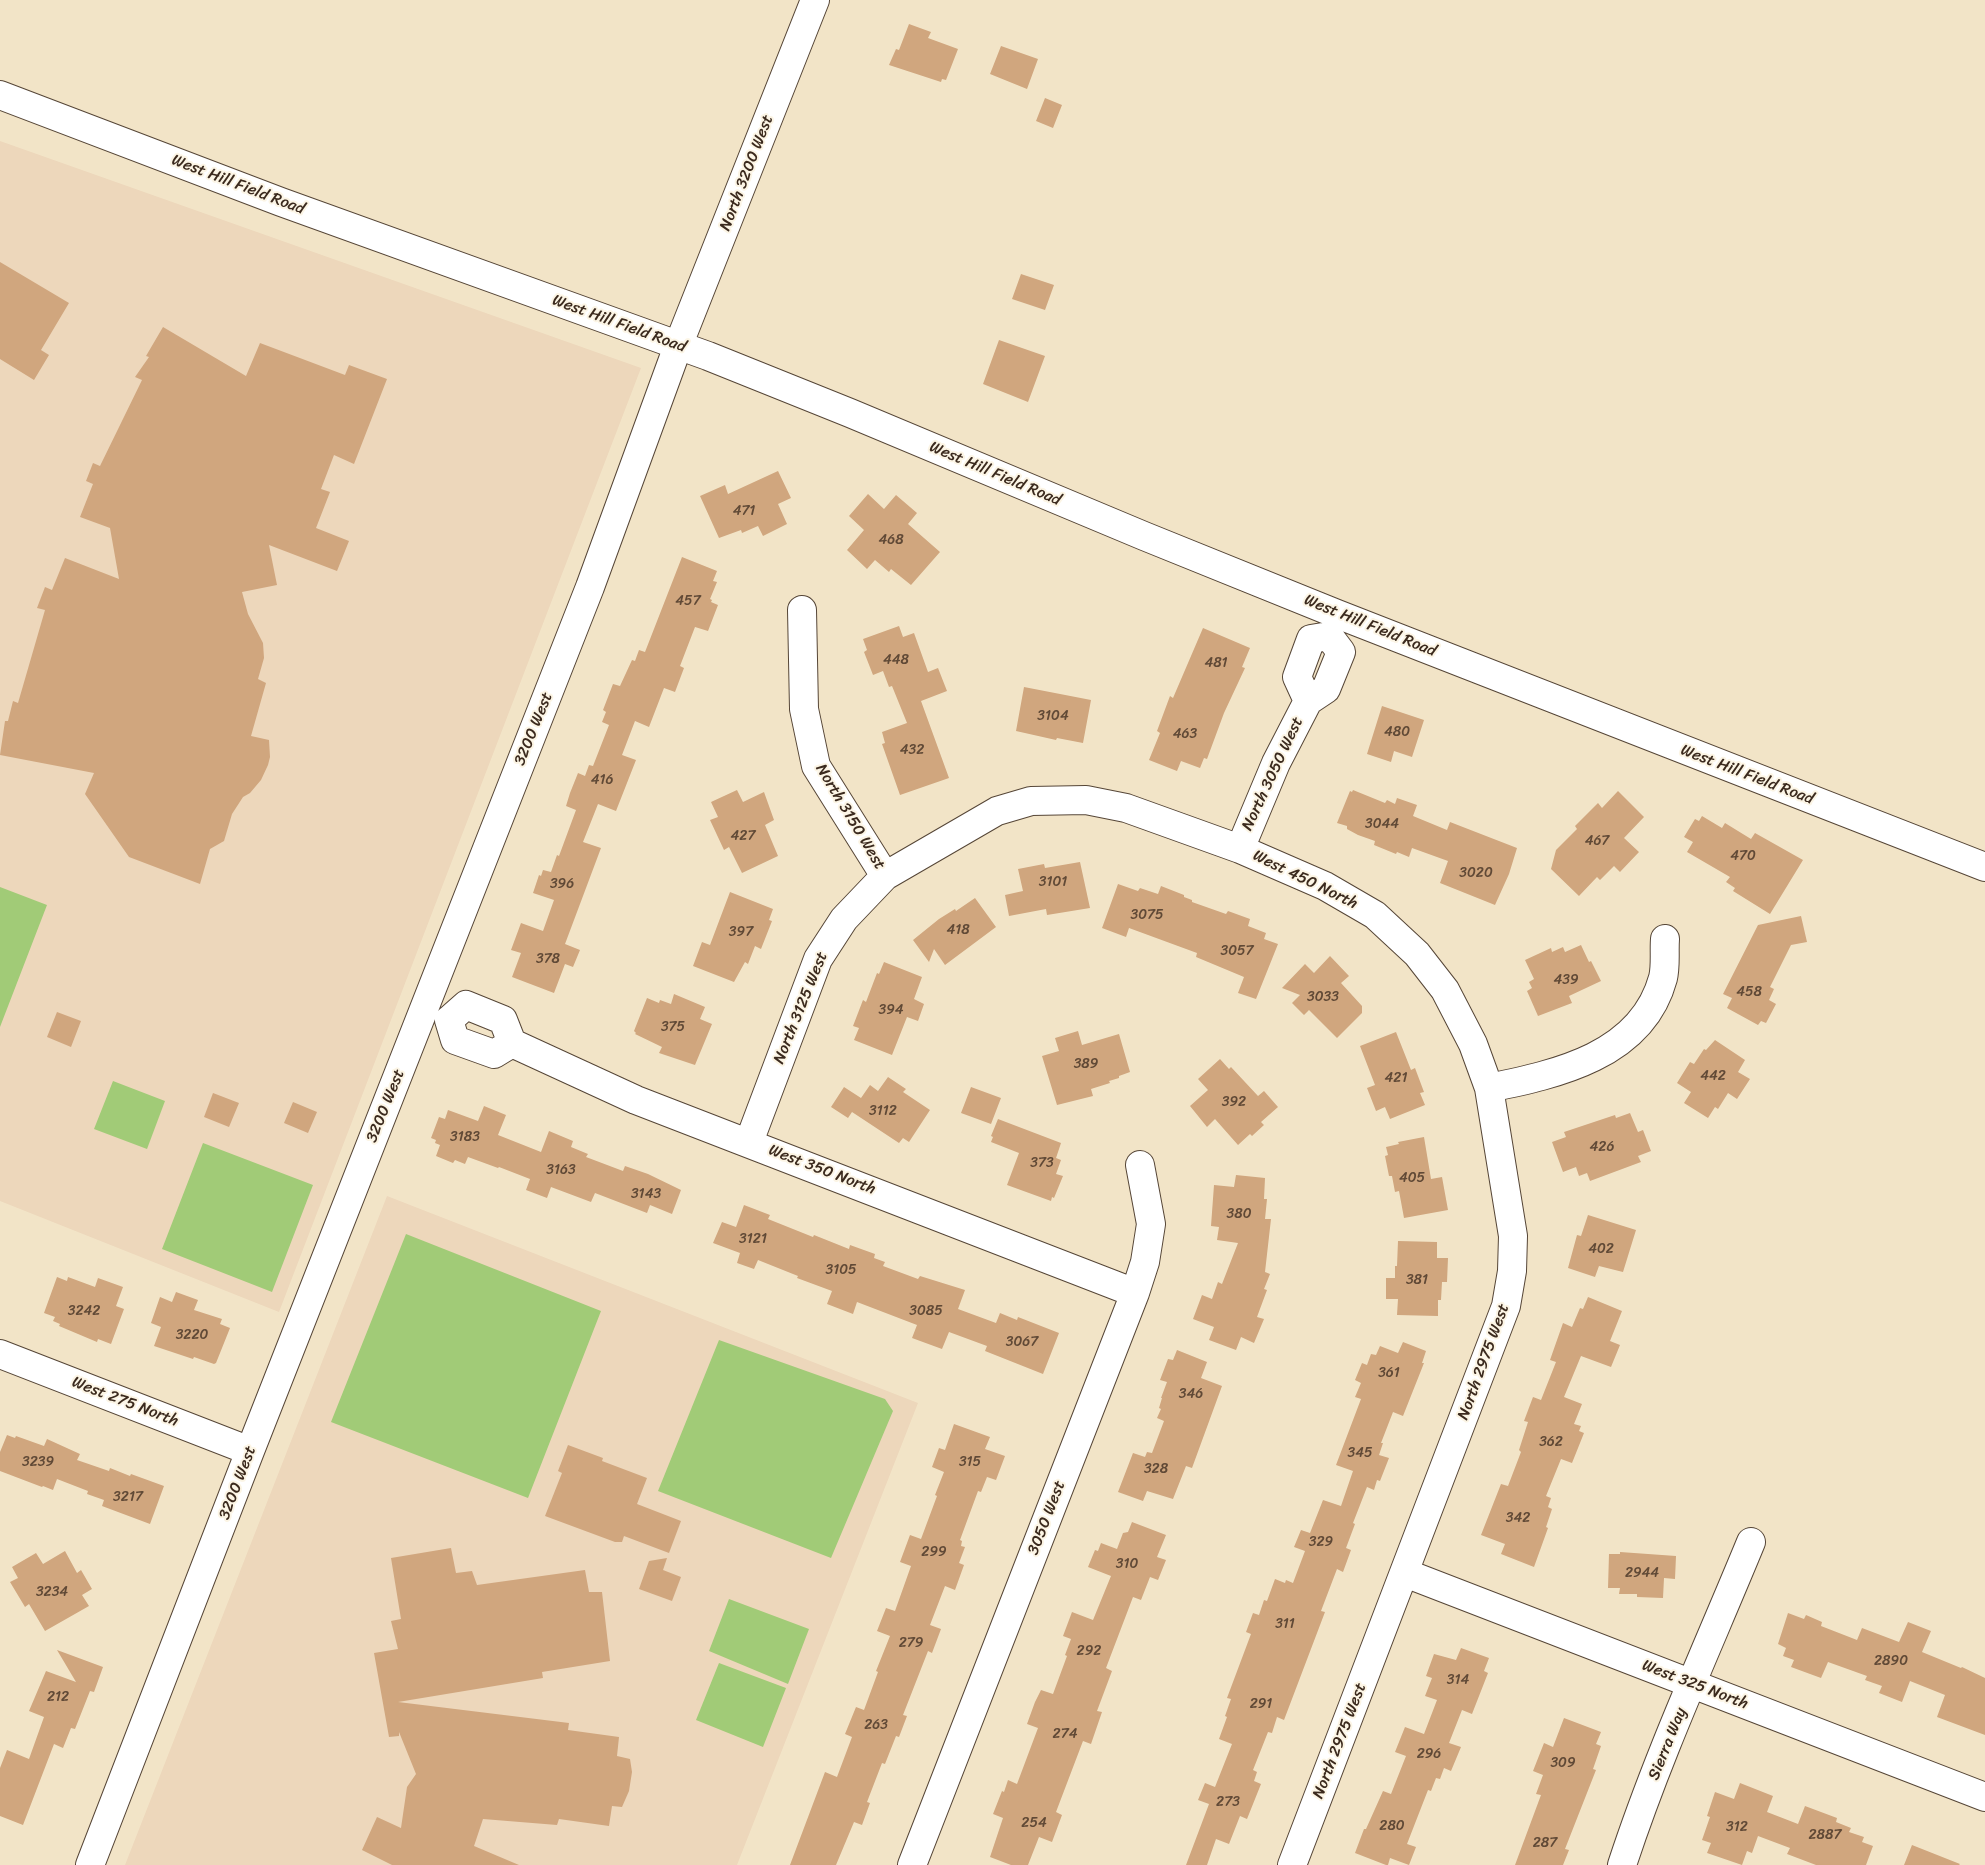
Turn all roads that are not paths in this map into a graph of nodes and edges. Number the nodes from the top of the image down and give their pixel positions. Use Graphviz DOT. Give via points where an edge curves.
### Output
graph roads {
  1 [pos="815,0"];
  2 [pos="0,94"];
  3 [pos="678,346"];
  4 [pos="802,610"];
  5 [pos="1333,625"];
  6 [pos="1031,801"];
  7 [pos="1240,849"];
  8 [pos="1985,867"];
  9 [pos="885,876"];
  10 [pos="1665,939"];
  11 [pos="424,1011"];
  12 [pos="449,1020"];
  13 [pos="512,1043"];
  14 [pos="1489,1088"];
  15 [pos="749,1142"];
  16 [pos="1140,1165"];
  17 [pos="1135,1292"];
  18 [pos="0,1354"];
  19 [pos="250,1451"];
  20 [pos="1751,1542"];
  21 [pos="1405,1573"];
  22 [pos="1692,1684"];
  23 [pos="1985,1797"];
  24 [pos="90,1865"];
  25 [pos="912,1865"];
  26 [pos="1292,1865"];
  27 [pos="1622,1865"];
  1 -- 3 [label="street, North 3200 West"];
  2 -- 3 [label="street, West Hill Field Road" via="281,202"];
  3 -- 5 [label="street, West Hill Field Road" via="850,413 1144,536"];
  3 -- 11 [label="street, 3200 West" via="590,587"];
  4 -- 9 [label="street, North 3150 West" via="804,709 816,766"];
  5 -- 7 [label="street, North 3050 West" via="1341,652 1326,689 1308,700 1276,763"];
  5 -- 8 [label="street, West Hill Field Road"];
  6 -- 7 [label="street, West 450 North" via="1086,800 1126,808"];
  6 -- 9 [label="street, North 3125 West" via="997,811"];
  7 -- 14 [label="street, West 450 North" via="1324,886 1375,915 1418,954 1445,990 1473,1044"];
  9 -- 15 [label="street, North 3125 West" via="844,918 818,959"];
  10 -- 14 [label="street" via="1664,977 1649,1011 1620,1043 1575,1067"];
  11 -- 12 [label="street"];
  11 -- 19 [label="street, 3200 West"];
  12 -- 13 [label="street" via="455,1040 486,1052 494,1054"];
  12 -- 13 [label="street" via="466,1005 503,1020"];
  13 -- 15 [label="street, West 350 North" via="636,1100"];
  14 -- 21 [label="street, North 2975 West" via="1513,1236 1506,1306"];
  15 -- 17 [label="street, West 350 North"];
  16 -- 17 [label="street, 3050 West" via="1151,1224 1145,1262"];
  17 -- 25 [label="street, 3050 West"];
  18 -- 19 [label="street, West 275 North"];
  19 -- 24 [label="street, 3200 West"];
  20 -- 22 [label="street, Sierra Way"];
  21 -- 22 [label="street, West 325 North"];
  21 -- 26 [label="street, North 2975 West"];
  22 -- 23 [label="street, West 325 North"];
  22 -- 27 [label="street, Sierra Way"];
}
